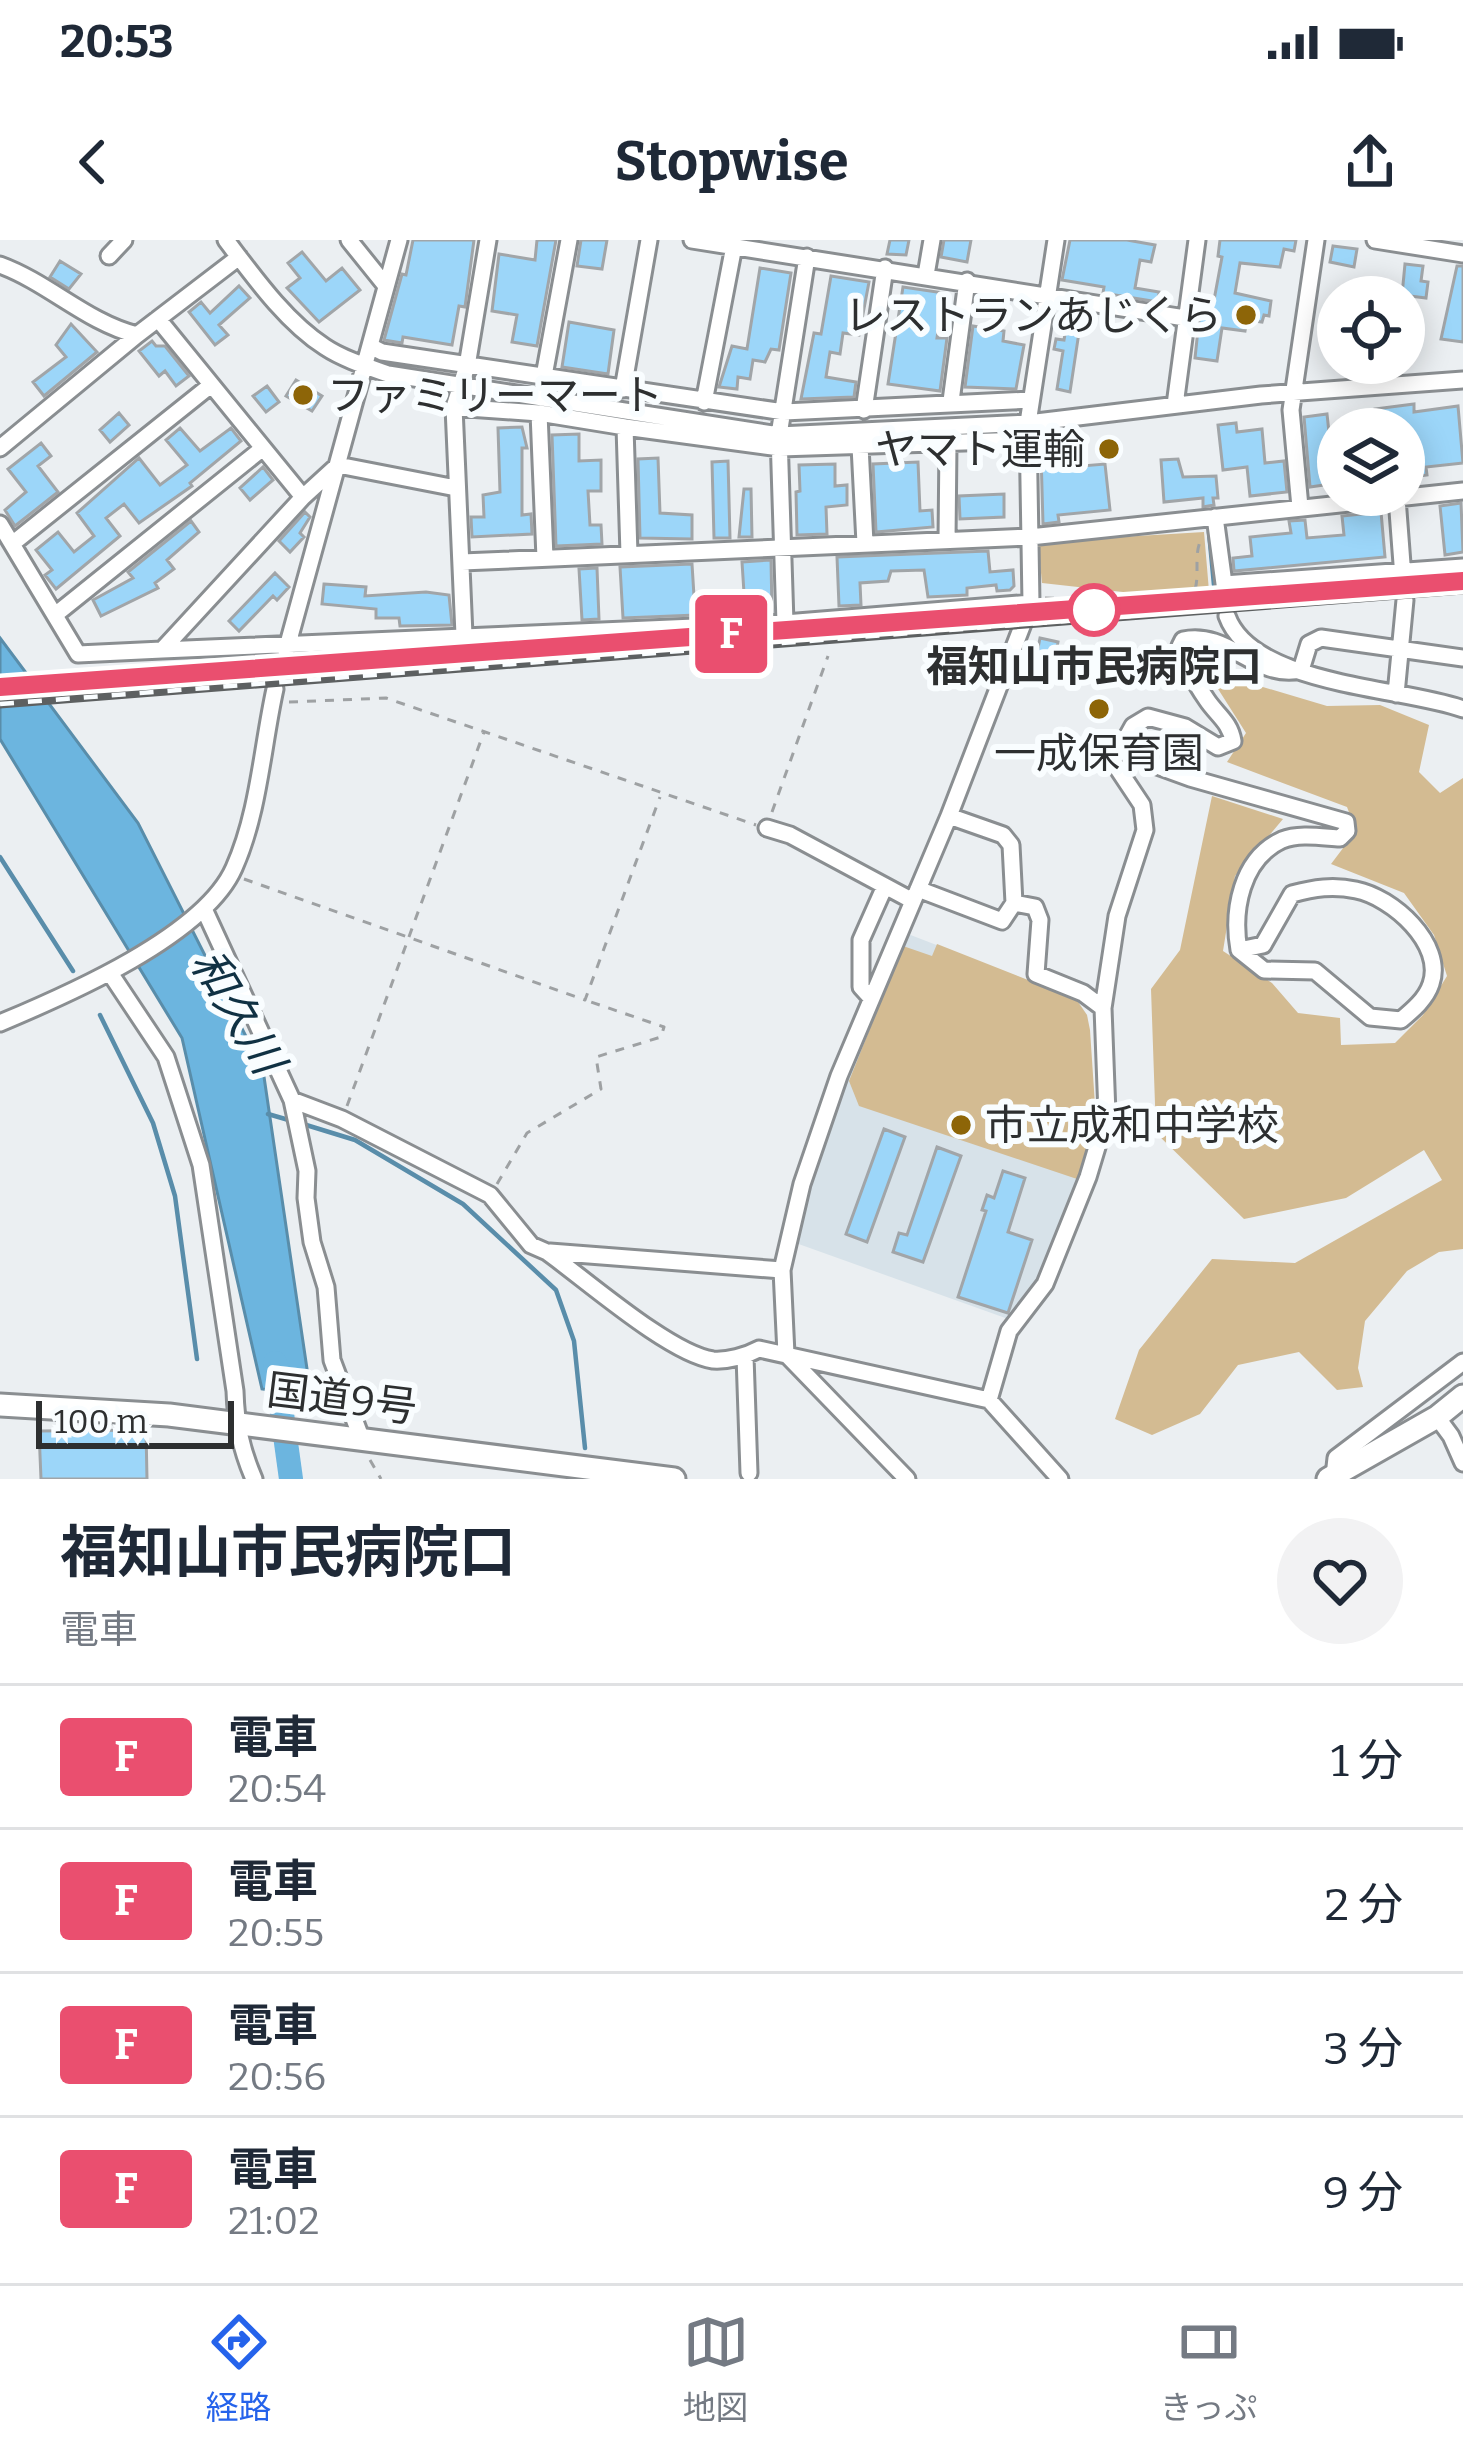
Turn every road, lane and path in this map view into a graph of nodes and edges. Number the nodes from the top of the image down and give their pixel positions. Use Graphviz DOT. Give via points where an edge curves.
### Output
graph roads {
  1 [pos="124,240"];
  2 [pos="226,240"];
  3 [pos="349,240"];
  4 [pos="399,240"];
  5 [pos="488,240"];
  6 [pos="568,240"];
  7 [pos="649,240"];
  8 [pos="692,240"];
  9 [pos="932,240"];
  10 [pos="1056,240"];
  11 [pos="1197,240"];
  12 [pos="1316,240"];
  13 [pos="1375,240"];
  14 [pos="734,246"];
  15 [pos="1463,254"];
  16 [pos="109,256"];
  17 [pos="239,257"];
  18 [pos="807,257"];
  19 [pos="0,265"];
  20 [pos="885,268"];
  21 [pos="926,274"];
  22 [pos="967,281"];
  23 [pos="386,286"];
  24 [pos="1048,294"];
  25 [pos="1185,318"];
  26 [pos="158,319"];
  27 [pos="137,335"];
  28 [pos="370,346"];
  29 [pos="364,365"];
  30 [pos="467,366"];
  31 [pos="544,376"];
  32 [pos="1463,380"];
  33 [pos="212,386"];
  34 [pos="461,386"];
  35 [pos="623,389"];
  36 [pos="1294,393"];
  37 [pos="1031,400"];
  38 [pos="951,401"];
  39 [pos="704,402"];
  40 [pos="1175,405"];
  41 [pos="454,407"];
  42 [pos="864,410"];
  43 [pos="784,412"];
  44 [pos="539,413"];
  45 [pos="625,427"];
  46 [pos="1028,432"];
  47 [pos="780,442"];
  48 [pos="948,443"];
  49 [pos="860,446"];
  50 [pos="0,448"];
  51 [pos="262,448"];
  52 [pos="338,465"];
  53 [pos="457,488"];
  54 [pos="1463,491"];
  55 [pos="1425,495"];
  56 [pos="303,496"];
  57 [pos="1317,505"];
  58 [pos="1300,507"];
  59 [pos="1398,516"];
  60 [pos="1215,517"];
  61 [pos="0,524"];
  62 [pos="1030,537"];
  63 [pos="946,540"];
  64 [pos="866,543"];
  65 [pos="12,544"];
  66 [pos="784,548"];
  67 [pos="629,554"];
  68 [pos="544,558"];
  69 [pos="462,562"];
  70 [pos="1463,567"];
  71 [pos="1403,575"];
  72 [pos="1181,597"];
  73 [pos="1031,600"];
  74 [pos="1405,600"];
  75 [pos="1086,604"];
  76 [pos="55,615"];
  77 [pos="1227,616"];
  78 [pos="785,623"];
  79 [pos="464,635"];
  80 [pos="286,649"];
  81 [pos="162,650"];
  82 [pos="1402,651"];
  83 [pos="828,656"];
  84 [pos="1463,658"];
  85 [pos="1301,670"];
  86 [pos="1396,694"];
  87 [pos="273,696"];
  88 [pos="1463,709"];
  89 [pos="484,732"];
  90 [pos="1124,744"];
  91 [pos="661,794"];
  92 [pos="949,816"];
  93 [pos="766,828"];
  94 [pos="232,874"];
  95 [pos="885,886"];
  96 [pos="916,895"];
  97 [pos="1014,903"];
  98 [pos="199,914"];
  99 [pos="409,937"];
  100 [pos="1239,950"];
  101 [pos="114,969"];
  102 [pos="871,998"];
  103 [pos="585,1000"];
  104 [pos="1103,1008"];
  105 [pos="2,1018"];
  106 [pos="292,1100"];
  107 [pos="342,1119"];
  108 [pos="490,1196"];
  109 [pos="548,1252"];
  110 [pos="782,1270"];
  111 [pos="786,1354"];
  112 [pos="745,1356"];
  113 [pos="1463,1362"];
  114 [pos="1463,1396"];
  115 [pos="988,1400"];
  116 [pos="0,1406"];
  117 [pos="1437,1417"];
  118 [pos="236,1424"];
  119 [pos="362,1439"];
  120 [pos="1463,1463"];
  121 [pos="749,1473"];
  122 [pos="1331,1478"];
  123 [pos="254,1479"];
  124 [pos="381,1479"];
  125 [pos="674,1479"];
  126 [pos="907,1479"];
  127 [pos="1060,1479"];
  1 -- 16 [label="street"];
  2 -- 17 [label="street"];
  3 -- 23 [label="street"];
  4 -- 23 [label="street"];
  5 -- 30 [label="street"];
  6 -- 31 [label="street"];
  7 -- 35 [label="street"];
  8 -- 14 [label="street"];
  9 -- 21 [label="street"];
  10 -- 24 [label="street"];
  11 -- 25 [label="street"];
  12 -- 36 [label="street"];
  13 -- 15 [label="street"];
  14 -- 18 [label="street"];
  14 -- 39 [label="street"];
  17 -- 26 [label="street"];
  17 -- 29 [label="street" via="325,347"];
  18 -- 20 [label="street"];
  18 -- 43 [label="street"];
  19 -- 27 [label="street" via="96,321"];
  20 -- 21 [label="street"];
  20 -- 42 [label="street"];
  21 -- 22 [label="street"];
  22 -- 24 [label="street"];
  22 -- 38 [label="street"];
  23 -- 28 [label="street"];
  24 -- 25 [label="street"];
  24 -- 37 [label="street"];
  25 -- 40 [label="street"];
  26 -- 27 [label="street"];
  26 -- 33 [label="street"];
  27 -- 50 [label="street"];
  28 -- 29 [label="street"];
  28 -- 30 [label="street"];
  29 -- 34 [label="street"];
  29 -- 52 [label="street"];
  30 -- 31 [label="street"];
  30 -- 34 [label="street"];
  31 -- 35 [label="street"];
  32 -- 36 [label="street"];
  33 -- 51 [label="street"];
  33 -- 65 [label="street"];
  34 -- 41 [label="street"];
  34 -- 47 [label="street"];
  35 -- 39 [label="street"];
  36 -- 40 [label="street"];
  36 -- 58 [label="street"];
  37 -- 38 [label="street"];
  37 -- 46 [label="street"];
  38 -- 42 [label="street"];
  39 -- 43 [label="street"];
  40 -- 46 [label="street"];
  41 -- 44 [label="street"];
  41 -- 53 [label="street"];
  42 -- 43 [label="street"];
  43 -- 47 [label="street"];
  44 -- 45 [label="street"];
  44 -- 68 [label="street"];
  45 -- 47 [label="street"];
  45 -- 67 [label="street"];
  46 -- 47 [label="street"];
  46 -- 48 [label="street"];
  46 -- 62 [label="street"];
  47 -- 49 [label="street"];
  47 -- 66 [label="street"];
  48 -- 49 [label="street"];
  48 -- 63 [label="street"];
  49 -- 64 [label="street"];
  51 -- 56 [label="street"];
  51 -- 76 [label="street"];
  52 -- 53 [label="street"];
  52 -- 56 [label="street"];
  52 -- 80 [label="street"];
  53 -- 69 [label="street"];
  54 -- 55 [label="street"];
  56 -- 81 [label="street"];
  57 -- 58 [label="street"];
  58 -- 60 [label="street"];
  59 -- 71 [label="street"];
  60 -- 62 [label="street"];
  60 -- 71 [label="street" via="1224,589"];
  60 -- 72 [label="path" via="1197,546 1194,593"];
  61 -- 65 [label="street"];
  62 -- 63 [label="street"];
  62 -- 73 [label="street"];
  63 -- 64 [label="street"];
  64 -- 66 [label="street"];
  65 -- 76 [label="street"];
  66 -- 67 [label="street"];
  66 -- 78 [label="street"];
  67 -- 68 [label="street"];
  68 -- 69 [label="street"];
  69 -- 79 [label="street"];
  70 -- 71 [label="street"];
  73 -- 75 [label="path"];
  73 -- 78 [label="street"];
  73 -- 92 [label="street"];
  74 -- 82 [label="street"];
  76 -- 81 [label="street" via="78,654"];
  77 -- 85 [label="street" via="1252,649"];
  78 -- 79 [label="street"];
  79 -- 80 [label="street"];
  80 -- 81 [label="street"];
  82 -- 84 [label="street"];
  82 -- 85 [label="street" via="1321,638 1309,644"];
  82 -- 86 [label="street"];
  83 -- 93 [label="path"];
  85 -- 86 [label="street"];
  85 -- 90 [label="street" via="1263,668 1220,641 1183,640 1189,670 1233,741 1218,747 1148,717"];
  86 -- 88 [label="street"];
  87 -- 89 [label="path" via="386,698"];
  87 -- 94 [label="street"];
  89 -- 91 [label="path"];
  89 -- 99 [label="path"];
  90 -- 100 [label="street" via="1190,778 1346,822 1340,838 1285,838 1260,855 1239,901"];
  90 -- 104 [label="street" via="1115,741 1110,757 1142,805 1145,830 1117,916"];
  91 -- 93 [label="path"];
  91 -- 103 [label="path"];
  92 -- 96 [label="street"];
  92 -- 97 [label="street" via="1004,835"];
  93 -- 95 [label="street"];
  94 -- 98 [label="street"];
  94 -- 99 [label="path"];
  95 -- 96 [label="street"];
  95 -- 102 [label="street" via="861,940 860,987"];
  96 -- 97 [label="street" via="1002,921"];
  96 -- 102 [label="street"];
  97 -- 104 [label="street" via="1036,908 1040,920 1036,974"];
  98 -- 101 [label="street"];
  98 -- 106 [label="street"];
  99 -- 103 [label="path"];
  99 -- 107 [label="path"];
  100 -- 100 [label="street" via="1264,970 1315,971 1370,1017 1401,1020 1432,982 1427,945 1409,922 1358,890 1324,886 1292,894 1263,945"];
  101 -- 105 [label="street"];
  101 -- 118 [label="street" via="166,1057 201,1165"];
  102 -- 110 [label="street" via="802,1184"];
  103 -- 108 [label="path" via="664,1027 661,1037 596,1058 601,1089 527,1133"];
  104 -- 115 [label="street" via="1107,1114 1045,1284 1010,1331"];
  106 -- 107 [label="street"];
  106 -- 119 [label="street" via="332,1360"];
  107 -- 108 [label="street"];
  108 -- 109 [label="street" via="531,1245"];
  109 -- 110 [label="street"];
  109 -- 112 [label="street" via="672,1343 713,1360"];
  110 -- 111 [label="street"];
  111 -- 112 [label="street" via="759,1349"];
  111 -- 115 [label="street"];
  111 -- 126 [label="street"];
  112 -- 121 [label="street"];
  113 -- 122 [label="street" via="1336,1458"];
  114 -- 117 [label="highway"];
  115 -- 127 [label="street"];
  116 -- 118 [label="highway, 国道9号"];
  117 -- 120 [label="street"];
  117 -- 122 [label="highway"];
  118 -- 119 [label="highway, 国道9号"];
  118 -- 123 [label="street"];
  119 -- 124 [label="path"];
  119 -- 125 [label="highway, 国道9号"];
}
